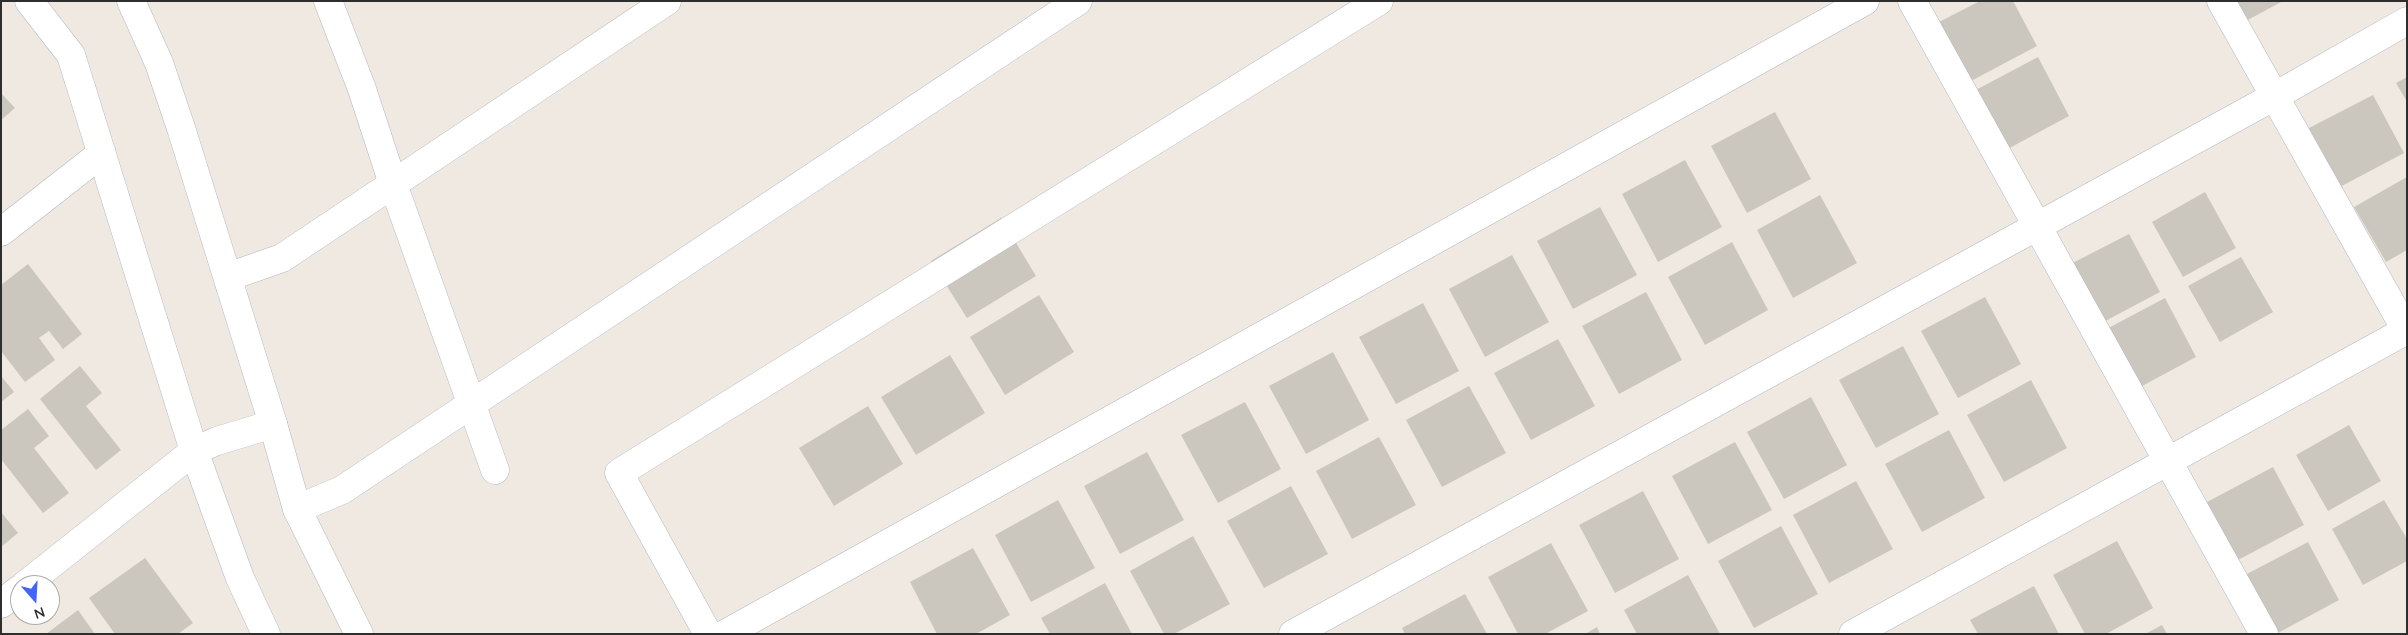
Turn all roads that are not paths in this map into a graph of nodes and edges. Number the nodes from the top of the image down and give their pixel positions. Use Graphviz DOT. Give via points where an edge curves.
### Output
graph roads {
  1 [pos="29,1"];
  2 [pos="131,1"];
  3 [pos="328,1"];
  4 [pos="668,1"];
  5 [pos="1078,1"];
  6 [pos="1379,1"];
  7 [pos="1865,1"];
  8 [pos="1912,1"];
  9 [pos="2221,1"];
  10 [pos="2407,21"];
  11 [pos="2275,96"];
  12 [pos="102,153"];
  13 [pos="393,184"];
  14 [pos="2037,226"];
  15 [pos="1,232"];
  16 [pos="228,277"];
  17 [pos="2406,331"];
  18 [pos="471,405"];
  19 [pos="273,424"];
  20 [pos="194,451"];
  21 [pos="2168,461"];
  22 [pos="495,470"];
  23 [pos="297,509"];
  24 [pos="38,575"];
  25 [pos="266,634"];
  26 [pos="359,634"];
  27 [pos="708,634"];
  28 [pos="725,634"];
  29 [pos="1293,634"];
  30 [pos="1853,634"];
  31 [pos="2264,634"];
  1 -- 12 [label="street" via="71,55"];
  2 -- 16 [label="street" via="159,63"];
  3 -- 13 [label="street" via="362,88"];
  4 -- 13 [label="street"];
  5 -- 18 [label="street"];
  6 -- 27 [label="street" via="619,473"];
  7 -- 28 [label="street"];
  8 -- 14 [label="street"];
  9 -- 11 [label="street"];
  10 -- 11 [label="street"];
  11 -- 14 [label="street"];
  11 -- 17 [label="street"];
  12 -- 15 [label="street"];
  12 -- 20 [label="street"];
  13 -- 16 [label="street" via="282,258"];
  13 -- 18 [label="street"];
  14 -- 21 [label="street"];
  14 -- 29 [label="street"];
  16 -- 19 [label="street"];
  17 -- 21 [label="street"];
  18 -- 22 [label="street"];
  18 -- 23 [label="street" via="342,490"];
  19 -- 20 [label="street"];
  19 -- 23 [label="street"];
  20 -- 24 [label="street"];
  20 -- 25 [label="street" via="240,578"];
  21 -- 30 [label="street"];
  21 -- 31 [label="street"];
  23 -- 26 [label="street"];
}
